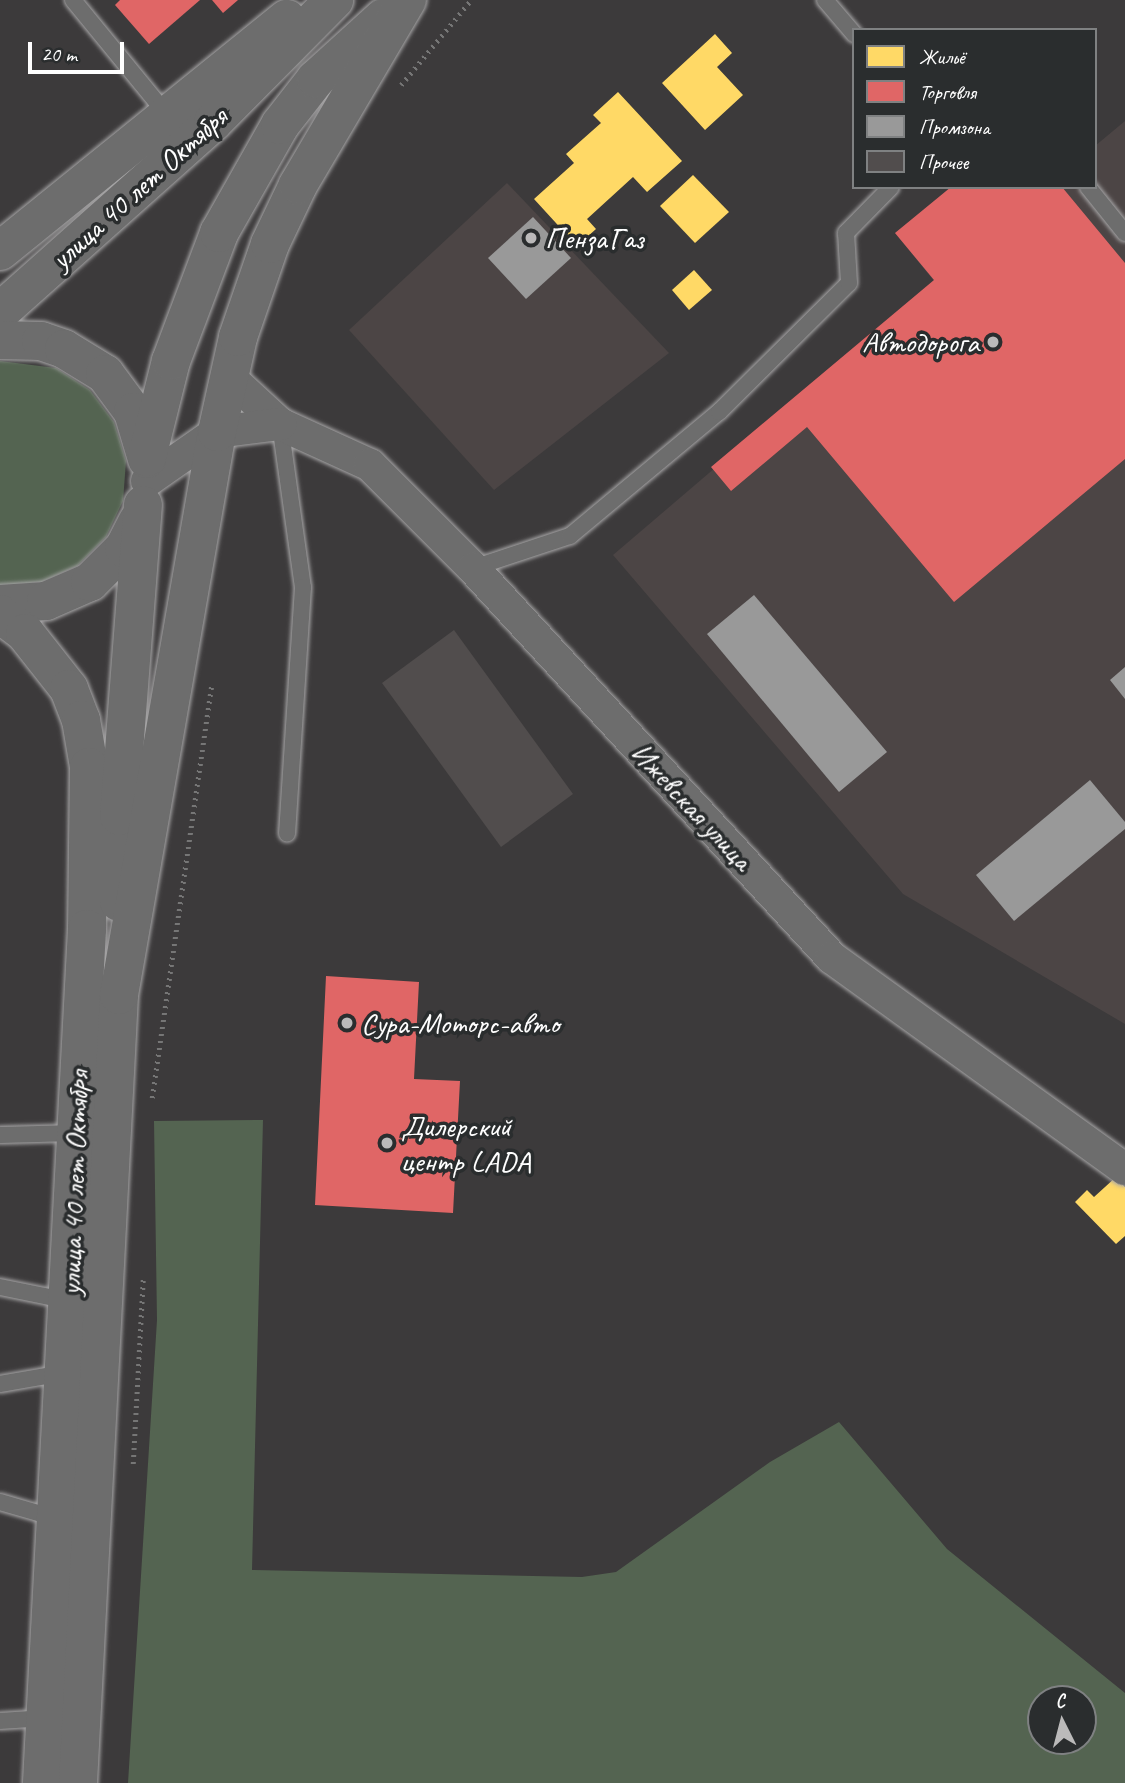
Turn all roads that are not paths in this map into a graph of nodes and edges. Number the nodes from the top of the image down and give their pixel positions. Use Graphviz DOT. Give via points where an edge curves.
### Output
graph roads {
  1 [pos="73,0"];
  2 [pos="315,0"];
  3 [pos="334,0"];
  4 [pos="405,0"];
  5 [pos="825,0"];
  6 [pos="852,32"];
  7 [pos="167,115"];
  8 [pos="889,189"];
  9 [pos="1090,189"];
  10 [pos="1125,233"];
  11 [pos="0,251"];
  12 [pos="0,312"];
  13 [pos="0,340"];
  14 [pos="229,377"];
  15 [pos="280,424"];
  16 [pos="217,432"];
  17 [pos="146,481"];
  18 [pos="472,568"];
  19 [pos="0,604"];
  20 [pos="0,614"];
  21 [pos="287,833"];
  22 [pos="119,995"];
  23 [pos="76,1133"];
  24 [pos="0,1135"];
  25 [pos="1125,1168"];
  26 [pos="0,1287"];
  27 [pos="69,1301"];
  28 [pos="66,1373"];
  29 [pos="0,1384"];
  30 [pos="0,1502"];
  31 [pos="58,1519"];
  32 [pos="46,1718"];
  33 [pos="0,1721"];
  34 [pos="42,1783"];
  35 [pos="78,1783"];
  1 -- 7 [label="lane"];
  2 -- 7 [label="main road, улица 40 лет Октября"];
  3 -- 12 [label="main road, улица 40 лет Октября" via="213,122"];
  4 -- 14 [label="main road, улица 40 лет Октября" via="298,185 270,244"];
  4 -- 17 [label="main road, улица 40 лет Октября" via="316,79 281,125 247,183 198,284 171,361"];
  5 -- 6 [label="lane"];
  7 -- 11 [label="main road, улица 40 лет Октября"];
  8 -- 18 [label="lane" via="846,233 849,284 719,412 570,536"];
  9 -- 10 [label="lane"];
  13 -- 17 [label="main road" via="41,341 105,374 133,412"];
  14 -- 15 [label="street, Ижевская улица"];
  14 -- 16 [label="main road, улица 40 лет Октября"];
  15 -- 16 [label="street"];
  15 -- 18 [label="street, Ижевская улица" via="370,465"];
  15 -- 21 [label="lane" via="303,587"];
  16 -- 17 [label="street"];
  16 -- 22 [label="main road, улица 40 лет Октября"];
  17 -- 19 [label="main road, улица 40 лет Октября" via="124,548 90,582 46,601"];
  17 -- 22 [label="main road" via="119,816"];
  18 -- 25 [label="street, Ижевская улица" via="832,958"];
  20 -- 23 [label="main road, улица 40 лет Октября" via="25,632 69,689 82,720 89,767 87,929"];
  22 -- 35 [label="main road, улица 40 лет Октября"];
  23 -- 24 [label="lane" via="39,1130"];
  23 -- 27 [label="main road, улица 40 лет Октября"];
  26 -- 27 [label="lane"];
  27 -- 28 [label="main road, улица 40 лет Октября"];
  28 -- 29 [label="lane"];
  28 -- 31 [label="main road, улица 40 лет Октября"];
  30 -- 31 [label="lane"];
  31 -- 32 [label="main road, улица 40 лет Октября"];
  32 -- 33 [label="lane"];
  32 -- 34 [label="main road, улица 40 лет Октября"];
}
